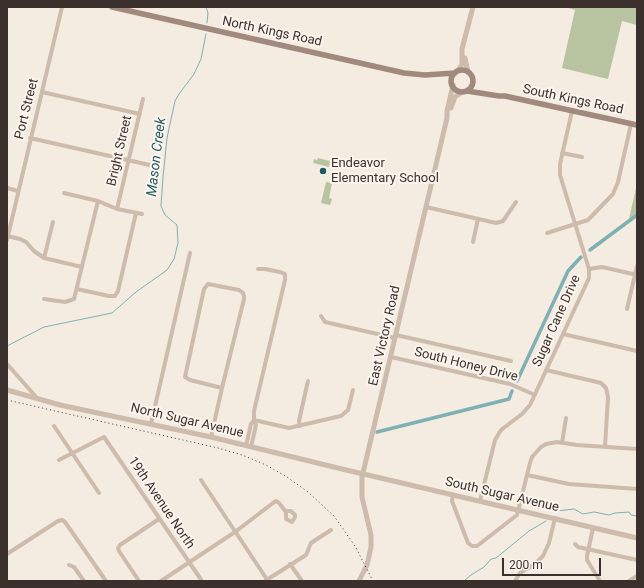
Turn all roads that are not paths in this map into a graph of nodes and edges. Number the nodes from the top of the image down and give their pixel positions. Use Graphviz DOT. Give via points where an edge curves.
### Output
graph roads {
  1 [pos="62,7"];
  2 [pos="112,7"];
  3 [pos="473,7"];
  4 [pos="466,37"];
  5 [pos="456,72"];
  6 [pos="468,72"];
  7 [pos="404,73"];
  8 [pos="473,80"];
  9 [pos="452,84"];
  10 [pos="464,91"];
  11 [pos="42,92"];
  12 [pos="505,96"];
  13 [pos="143,99"];
  14 [pos="572,111"];
  15 [pos="140,114"];
  16 [pos="447,118"];
  17 [pos="634,125"];
  18 [pos="30,138"];
  19 [pos="562,153"];
  20 [pos="582,157"];
  21 [pos="128,160"];
  22 [pos="154,166"];
  23 [pos="7,188"];
  24 [pos="18,191"];
  25 [pos="64,193"];
  26 [pos="98,201"];
  27 [pos="516,202"];
  28 [pos="426,206"];
  29 [pos="118,209"];
  30 [pos="136,213"];
  31 [pos="142,214"];
  32 [pos="478,219"];
  33 [pos="53,222"];
  34 [pos="576,224"];
  35 [pos="547,233"];
  36 [pos="7,237"];
  37 [pos="473,242"];
  38 [pos="190,253"];
  39 [pos="44,258"];
  40 [pos="637,266"];
  41 [pos="82,267"];
  42 [pos="258,269"];
  43 [pos="589,269"];
  44 [pos="636,274"];
  45 [pos="77,289"];
  46 [pos="44,299"];
  47 [pos="627,309"];
  48 [pos="321,316"];
  49 [pos="563,334"];
  50 [pos="396,337"];
  51 [pos="637,351"];
  52 [pos="391,357"];
  53 [pos="510,361"];
  54 [pos="7,364"];
  55 [pos="546,370"];
  56 [pos="308,381"];
  57 [pos="222,388"];
  58 [pos="7,390"];
  59 [pos="353,390"];
  60 [pos="535,395"];
  61 [pos="37,399"];
  62 [pos="566,418"];
  63 [pos="254,420"];
  64 [pos="151,424"];
  65 [pos="54,426"];
  66 [pos="300,426"];
  67 [pos="210,437"];
  68 [pos="562,443"];
  69 [pos="249,446"];
  70 [pos="605,447"];
  71 [pos="637,449"];
  72 [pos="72,453"];
  73 [pos="59,460"];
  74 [pos="363,474"];
  75 [pos="527,475"];
  76 [pos="201,480"];
  77 [pos="637,489"];
  78 [pos="99,493"];
  79 [pos="453,495"];
  80 [pos="480,501"];
  81 [pos="519,510"];
  82 [pos="286,512"];
  83 [pos="159,518"];
  84 [pos="555,518"];
  85 [pos="594,528"];
  86 [pos="331,530"];
  87 [pos="235,532"];
  88 [pos="637,538"];
  89 [pos="575,544"];
  90 [pos="588,550"];
  91 [pos="7,554"];
  92 [pos="637,560"];
  93 [pos="190,562"];
  94 [pos="290,564"];
  95 [pos="69,566"];
  96 [pos="637,576"];
  97 [pos="84,581"];
  98 [pos="106,581"];
  99 [pos="139,581"];
  100 [pos="161,581"];
  101 [pos="202,581"];
  102 [pos="267,581"];
  103 [pos="302,581"];
  104 [pos="360,581"];
  105 [pos="515,581"];
  106 [pos="600,581"];
  107 [pos="629,581"];
  1 -- 11 [label="street, Port Street"];
  2 -- 7 [label="main road, North Kings Road"];
  3 -- 4 [label="street"];
  4 -- 5 [label="street" via="462,49 462,64"];
  4 -- 6 [label="street" via="465,56"];
  5 -- 6 [label="main road"];
  5 -- 7 [label="main road, North Kings Road" via="425,75"];
  5 -- 9 [label="main road"];
  6 -- 8 [label="main road"];
  7 -- 9 [label="main road, North Kings Road" via="420,78 443,77"];
  8 -- 10 [label="main road" via="471,86"];
  8 -- 12 [label="main road, South Kings Road" via="481,89"];
  9 -- 10 [label="main road" via="456,90"];
  9 -- 16 [label="street, East Victory Road"];
  10 -- 12 [label="main road, South Kings Road"];
  10 -- 16 [label="street, East Victory Road" via="454,100"];
  11 -- 15 [label="street"];
  11 -- 18 [label="street, Port Street"];
  12 -- 14 [label="main road, South Kings Road"];
  13 -- 15 [label="street, Bright Street"];
  14 -- 17 [label="main road, South Kings Road"];
  14 -- 19 [label="street, Sugar Cane Drive"];
  15 -- 21 [label="street, Bright Street"];
  16 -- 28 [label="street, East Victory Road"];
  17 -- 34 [label="street" via="613,194 591,218"];
  18 -- 21 [label="street"];
  18 -- 24 [label="street, Port Street"];
  19 -- 20 [label="street"];
  19 -- 34 [label="street, Sugar Cane Drive" via="560,175"];
  21 -- 22 [label="street"];
  21 -- 29 [label="street, Bright Street"];
  23 -- 24 [label="street"];
  24 -- 36 [label="street, Port Street"];
  25 -- 26 [label="street"];
  26 -- 29 [label="street"];
  26 -- 41 [label="street, Bright Street"];
  27 -- 32 [label="street" via="503,221"];
  28 -- 32 [label="street"];
  28 -- 50 [label="street, East Victory Road"];
  29 -- 30 [label="street"];
  30 -- 31 [label="street"];
  30 -- 45 [label="street" via="115,296"];
  32 -- 37 [label="street"];
  33 -- 39 [label="street"];
  34 -- 35 [label="street"];
  34 -- 43 [label="street, Sugar Cane Drive"];
  36 -- 39 [label="street" via="26,242"];
  38 -- 64 [label="street"];
  39 -- 41 [label="street"];
  40 -- 44 [label="street"];
  41 -- 45 [label="street, Bright Street"];
  42 -- 63 [label="street" via="285,274 285,280 254,410"];
  43 -- 44 [label="street" via="602,267"];
  43 -- 49 [label="street, Sugar Cane Drive" via="587,283"];
  44 -- 47 [label="street"];
  45 -- 46 [label="street, Bright Street" via="74,299 65,302"];
  48 -- 50 [label="street" via="325,322"];
  49 -- 51 [label="street"];
  49 -- 55 [label="street, Sugar Cane Drive"];
  50 -- 52 [label="street, East Victory Road"];
  50 -- 53 [label="street"];
  52 -- 60 [label="street, South Honey Drive" via="510,384"];
  52 -- 74 [label="street, East Victory Road"];
  54 -- 61 [label="street"];
  55 -- 60 [label="street, Sugar Cane Drive"];
  55 -- 70 [label="street" via="601,383 606,388 608,396"];
  56 -- 66 [label="street"];
  57 -- 57 [label="street" via="185,377 203,297 207,285 211,284 239,290 244,296"];
  57 -- 67 [label="street"];
  58 -- 61 [label="street, North Sugar Avenue"];
  59 -- 66 [label="street" via="348,410 341,416"];
  60 -- 80 [label="street, Sugar Cane Drive" via="526,410 501,430 495,440"];
  61 -- 64 [label="street, North Sugar Avenue"];
  62 -- 68 [label="street"];
  63 -- 66 [label="street" via="289,428"];
  63 -- 69 [label="street" via="256,425"];
  64 -- 67 [label="street, North Sugar Avenue"];
  65 -- 72 [label="street"];
  67 -- 69 [label="street, North Sugar Avenue"];
  68 -- 70 [label="street"];
  68 -- 75 [label="street" via="546,444 536,452"];
  69 -- 74 [label="street, North Sugar Avenue"];
  70 -- 71 [label="street"];
  72 -- 73 [label="street"];
  72 -- 78 [label="street"];
  72 -- 83 [label="street, 19th Avenue North" via="104,437"];
  74 -- 79 [label="street, South Sugar Avenue"];
  74 -- 104 [label="street, East Victory Road" via="362,497 371,535 371,547"];
  75 -- 77 [label="street" via="569,484"];
  75 -- 81 [label="street"];
  76 -- 87 [label="street"];
  79 -- 80 [label="street, South Sugar Avenue"];
  79 -- 81 [label="street" via="452,501 468,543 472,546 477,546 517,515"];
  80 -- 81 [label="street, South Sugar Avenue"];
  81 -- 84 [label="street, South Sugar Avenue"];
  82 -- 87 [label="street" via="276,501"];
  83 -- 93 [label="street, 19th Avenue North"];
  83 -- 99 [label="street" via="118,548"];
  84 -- 85 [label="street, South Sugar Avenue"];
  84 -- 105 [label="street" via="543,556 520,572"];
  85 -- 88 [label="street, South Sugar Avenue"];
  85 -- 90 [label="street"];
  86 -- 94 [label="street" via="311,543 306,555"];
  87 -- 93 [label="street"];
  87 -- 102 [label="street"];
  89 -- 90 [label="street"];
  90 -- 92 [label="street"];
  90 -- 106 [label="street" via="587,560"];
  91 -- 98 [label="street" via="62,520"];
  93 -- 100 [label="street"];
  93 -- 101 [label="street, 19th Avenue North"];
  94 -- 102 [label="street"];
  94 -- 103 [label="street"];
  95 -- 97 [label="street" via="74,567"];
  96 -- 107 [label="street"];
}
